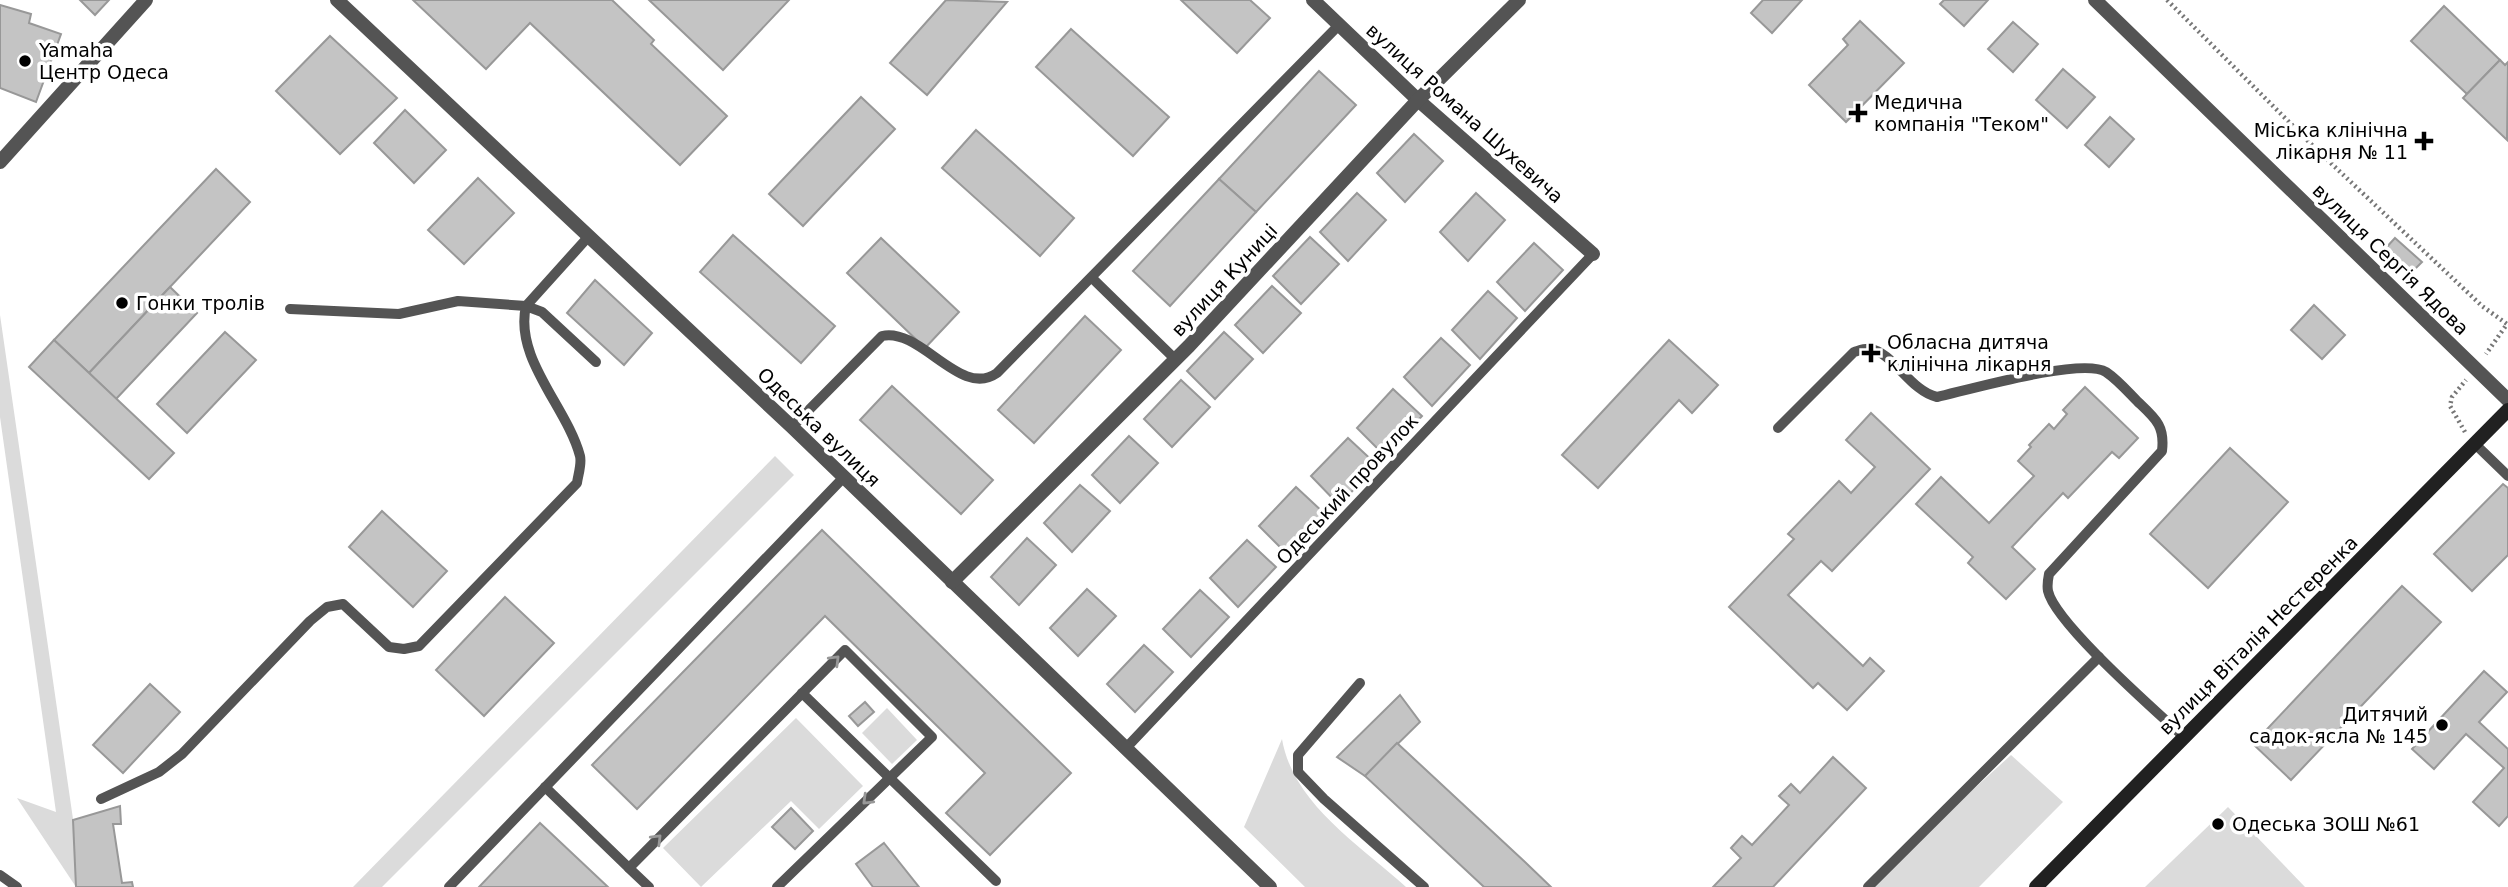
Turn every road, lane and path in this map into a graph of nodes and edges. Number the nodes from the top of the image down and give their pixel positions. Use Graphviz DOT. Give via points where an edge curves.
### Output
graph roads {
  1 [pos="146,0"];
  2 [pos="337,0"];
  3 [pos="1312,0"];
  4 [pos="1519,0"];
  5 [pos="2095,0"];
  6 [pos="2167,0"];
  7 [pos="1339,25"];
  8 [pos="1418,100"];
  9 [pos="0,162"];
  10 [pos="589,236"];
  11 [pos="1593,254"];
  12 [pos="1092,278"];
  13 [pos="526,306"];
  14 [pos="290,309"];
  15 [pos="1175,359"];
  16 [pos="596,362"];
  17 [pos="2476,369"];
  18 [pos="2508,400"];
  19 [pos="2508,411"];
  20 [pos="792,427"];
  21 [pos="1778,428"];
  22 [pos="2474,444"];
  23 [pos="2508,476"];
  24 [pos="844,477"];
  25 [pos="952,582"];
  26 [pos="2099,657"];
  27 [pos="1360,684"];
  28 [pos="802,693"];
  29 [pos="2184,737"];
  30 [pos="1126,748"];
  31 [pos="889,779"];
  32 [pos="545,787"];
  33 [pos="101,799"];
  34 [pos="629,868"];
  35 [pos="0,875"];
  36 [pos="996,881"];
  37 [pos="17,887"];
  38 [pos="449,887"];
  39 [pos="649,887"];
  40 [pos="777,887"];
  41 [pos="1270,887"];
  42 [pos="1424,887"];
  43 [pos="1868,887"];
  44 [pos="2036,887"];
  1 -- 9 [label="street"];
  2 -- 10 [label="street, Одеська вулиця"];
  3 -- 7 [label="street, вулиця Романа Шухевича"];
  4 -- 8 [label="street, вулиця Куниці"];
  5 -- 17 [label="street, вулиця Сергія Ядова"];
  6 -- 17 [label="path" via="2317,150 2482,306 2507,324"];
  7 -- 8 [label="street, вулиця Романа Шухевича"];
  7 -- 12 [label="lane"];
  8 -- 11 [label="street, вулиця Романа Шухевича"];
  8 -- 15 [label="street, вулиця Куниці"];
  10 -- 13 [label="lane"];
  10 -- 20 [label="street, Одеська вулиця"];
  11 -- 30 [label="lane, Одеський провулок"];
  12 -- 15 [label="lane"];
  12 -- 20 [label="lane" via="990,378 972,378 890,334 882,336"];
  13 -- 14 [label="lane" via="458,301 398,314"];
  13 -- 16 [label="lane" via="542,312"];
  13 -- 33 [label="lane" via="528,347 580,458 577,483 419,646 389,647 343,604 327,607 183,754 159,772"];
  15 -- 25 [label="street, вулиця Куниці"];
  17 -- 18 [label="street, вулиця Сергія Ядова"];
  17 -- 22 [label="path" via="2452,397 2450,406"];
  19 -- 22 [label="main road, вулиця Віталія Нестеренка"];
  20 -- 24 [label="street, Одеська вулиця"];
  21 -- 26 [label="lane" via="1854,352 1870,349 1924,394 1937,397 2049,371 2105,371 2155,418 2164,435 2162,452 2049,574 2047,590"];
  22 -- 23 [label="lane"];
  22 -- 29 [label="main road, вулиця Віталія Нестеренка"];
  24 -- 25 [label="street, Одеська вулиця"];
  24 -- 32 [label="lane"];
  25 -- 30 [label="street, Одеська вулиця"];
  26 -- 29 [label="lane"];
  26 -- 43 [label="lane"];
  27 -- 42 [label="lane" via="1298,755 1298,772"];
  28 -- 31 [label="lane"];
  28 -- 31 [label="lane, one-way" via="845,650 932,737"];
  34 -- 28 [label="lane, one-way"];
  29 -- 44 [label="main road, вулиця Віталія Нестеренка"];
  30 -- 41 [label="street, Одеська вулиця"];
  31 -- 36 [label="lane"];
  31 -- 40 [label="lane, one-way"];
  32 -- 34 [label="lane"];
  32 -- 38 [label="lane"];
  34 -- 39 [label="lane"];
  35 -- 37 [label="lane"];
}
